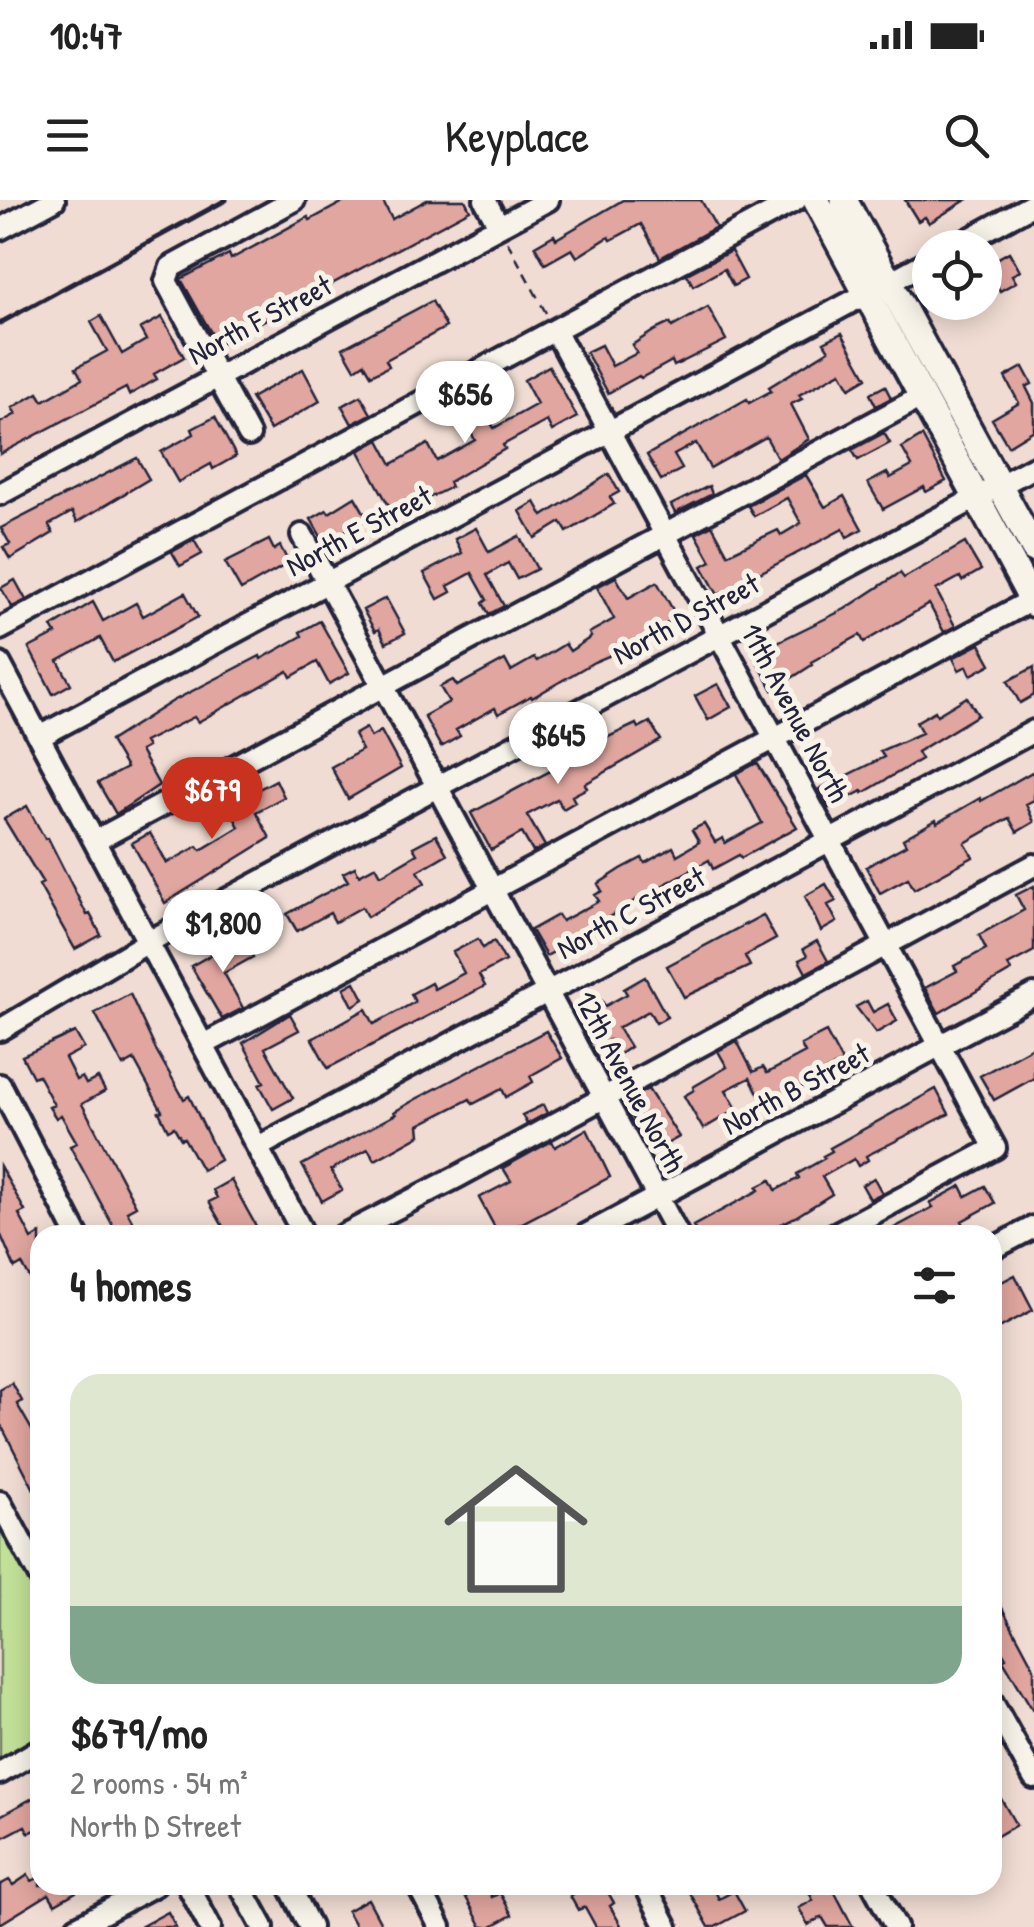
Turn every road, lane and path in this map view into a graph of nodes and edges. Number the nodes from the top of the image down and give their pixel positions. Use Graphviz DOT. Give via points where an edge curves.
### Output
graph roads {
  1 [pos="54,200"];
  2 [pos="294,200"];
  3 [pos="485,200"];
  4 [pos="548,200"];
  5 [pos="796,200"];
  6 [pos="816,200"];
  7 [pos="844,200"];
  8 [pos="1034,204"];
  9 [pos="500,226"];
  10 [pos="0,228"];
  11 [pos="986,230"];
  12 [pos="912,270"];
  13 [pos="877,288"];
  14 [pos="555,330"];
  15 [pos="218,377"];
  16 [pos="923,396"];
  17 [pos="609,431"];
  18 [pos="249,435"];
  19 [pos="1034,467"];
  20 [pos="988,492"];
  21 [pos="0,494"];
  22 [pos="665,534"];
  23 [pos="302,535"];
  24 [pos="1034,549"];
  25 [pos="328,582"];
  26 [pos="1033,602"];
  27 [pos="0,629"];
  28 [pos="719,636"];
  29 [pos="0,664"];
  30 [pos="383,685"];
  31 [pos="1034,732"];
  32 [pos="39,737"];
  33 [pos="774,738"];
  34 [pos="438,787"];
  35 [pos="829,840"];
  36 [pos="94,841"];
  37 [pos="1034,865"];
  38 [pos="493,890"];
  39 [pos="148,942"];
  40 [pos="885,944"];
  41 [pos="548,992"];
  42 [pos="1034,995"];
  43 [pos="0,1030"];
  44 [pos="203,1045"];
  45 [pos="940,1046"];
  46 [pos="0,1086"];
  47 [pos="604,1097"];
  48 [pos="258,1147"];
  49 [pos="658,1196"];
  50 [pos="72,1225"];
  51 [pos="299,1225"];
  52 [pos="363,1225"];
  53 [pos="604,1225"];
  54 [pos="673,1225"];
  55 [pos="852,1225"];
  56 [pos="1034,1226"];
  57 [pos="1002,1244"];
  58 [pos="0,1502"];
  59 [pos="30,1558"];
  60 [pos="1002,1720"];
  61 [pos="30,1755"];
  62 [pos="0,1773"];
  63 [pos="1034,1778"];
  64 [pos="136,1895"];
  65 [pos="193,1895"];
  66 [pos="245,1895"];
  67 [pos="294,1895"];
  68 [pos="423,1895"];
  69 [pos="650,1895"];
  70 [pos="879,1895"];
  71 [pos="76,1927"];
  72 [pos="210,1927"];
  73 [pos="262,1927"];
  74 [pos="310,1927"];
  75 [pos="440,1927"];
  76 [pos="667,1927"];
  77 [pos="896,1927"];
  1 -- 10 [label="street"];
  2 -- 15 [label="street" via="166,274"];
  3 -- 9 [label="street"];
  4 -- 9 [label="street, North F Street"];
  5 -- 14 [label="street"];
  6 -- 13 [label="main road"];
  7 -- 13 [label="main road"];
  8 -- 11 [label="street"];
  9 -- 14 [label="path"];
  9 -- 15 [label="street, North F Street"];
  12 -- 13 [label="street, North E Street"];
  13 -- 16 [label="main road"];
  13 -- 17 [label="street, North E Street"];
  13 -- 20 [label="main road"];
  14 -- 17 [label="street, 11th Avenue North"];
  14 -- 27 [label="street"];
  15 -- 18 [label="street"];
  15 -- 21 [label="street, North F Street"];
  16 -- 20 [label="main road"];
  16 -- 22 [label="street"];
  17 -- 22 [label="street, 11th Avenue North"];
  17 -- 25 [label="street, North E Street"];
  19 -- 20 [label="street, North D Street"];
  20 -- 24 [label="main road"];
  20 -- 26 [label="main road"];
  20 -- 28 [label="street, North D Street"];
  22 -- 28 [label="street, 11th Avenue North"];
  22 -- 30 [label="street"];
  23 -- 25 [label="street, 12th Avenue North"];
  25 -- 30 [label="street, 12th Avenue North"];
  25 -- 32 [label="street, North E Street"];
  26 -- 33 [label="street"];
  28 -- 33 [label="street, 11th Avenue North"];
  28 -- 34 [label="street, North D Street"];
  29 -- 32 [label="street"];
  30 -- 34 [label="street, 12th Avenue North"];
  30 -- 36 [label="street"];
  31 -- 35 [label="street, North C Street"];
  32 -- 36 [label="street"];
  33 -- 35 [label="street, 11th Avenue North"];
  33 -- 38 [label="street"];
  34 -- 38 [label="street, 12th Avenue North"];
  34 -- 39 [label="street, North D Street"];
  35 -- 40 [label="street, 11th Avenue North"];
  35 -- 41 [label="street, North C Street"];
  36 -- 39 [label="street"];
  37 -- 40 [label="street"];
  38 -- 41 [label="street, 12th Avenue North"];
  38 -- 44 [label="street"];
  39 -- 43 [label="street, North D Street"];
  39 -- 44 [label="street"];
  40 -- 45 [label="street, 11th Avenue North"];
  40 -- 47 [label="street"];
  41 -- 47 [label="street, 12th Avenue North"];
  41 -- 48 [label="street, North C Street"];
  42 -- 45 [label="street, North B Street"];
  44 -- 48 [label="street"];
  45 -- 49 [label="street, North B Street"];
  45 -- 55 [label="street, 11th Avenue North" via="995,1148"];
  46 -- 50 [label="street"];
  47 -- 49 [label="street, 12th Avenue North"];
  47 -- 52 [label="street"];
  48 -- 51 [label="street"];
  49 -- 53 [label="street, North B Street"];
  49 -- 54 [label="street, 12th Avenue North"];
  56 -- 57 [label="street"];
  58 -- 59 [label="street"];
  60 -- 63 [label="street"];
  61 -- 62 [label="street"];
  64 -- 71 [label="street"];
  65 -- 72 [label="street"];
  66 -- 73 [label="street"];
  67 -- 74 [label="street"];
  68 -- 75 [label="street"];
  69 -- 76 [label="street"];
  70 -- 77 [label="street"];
}
